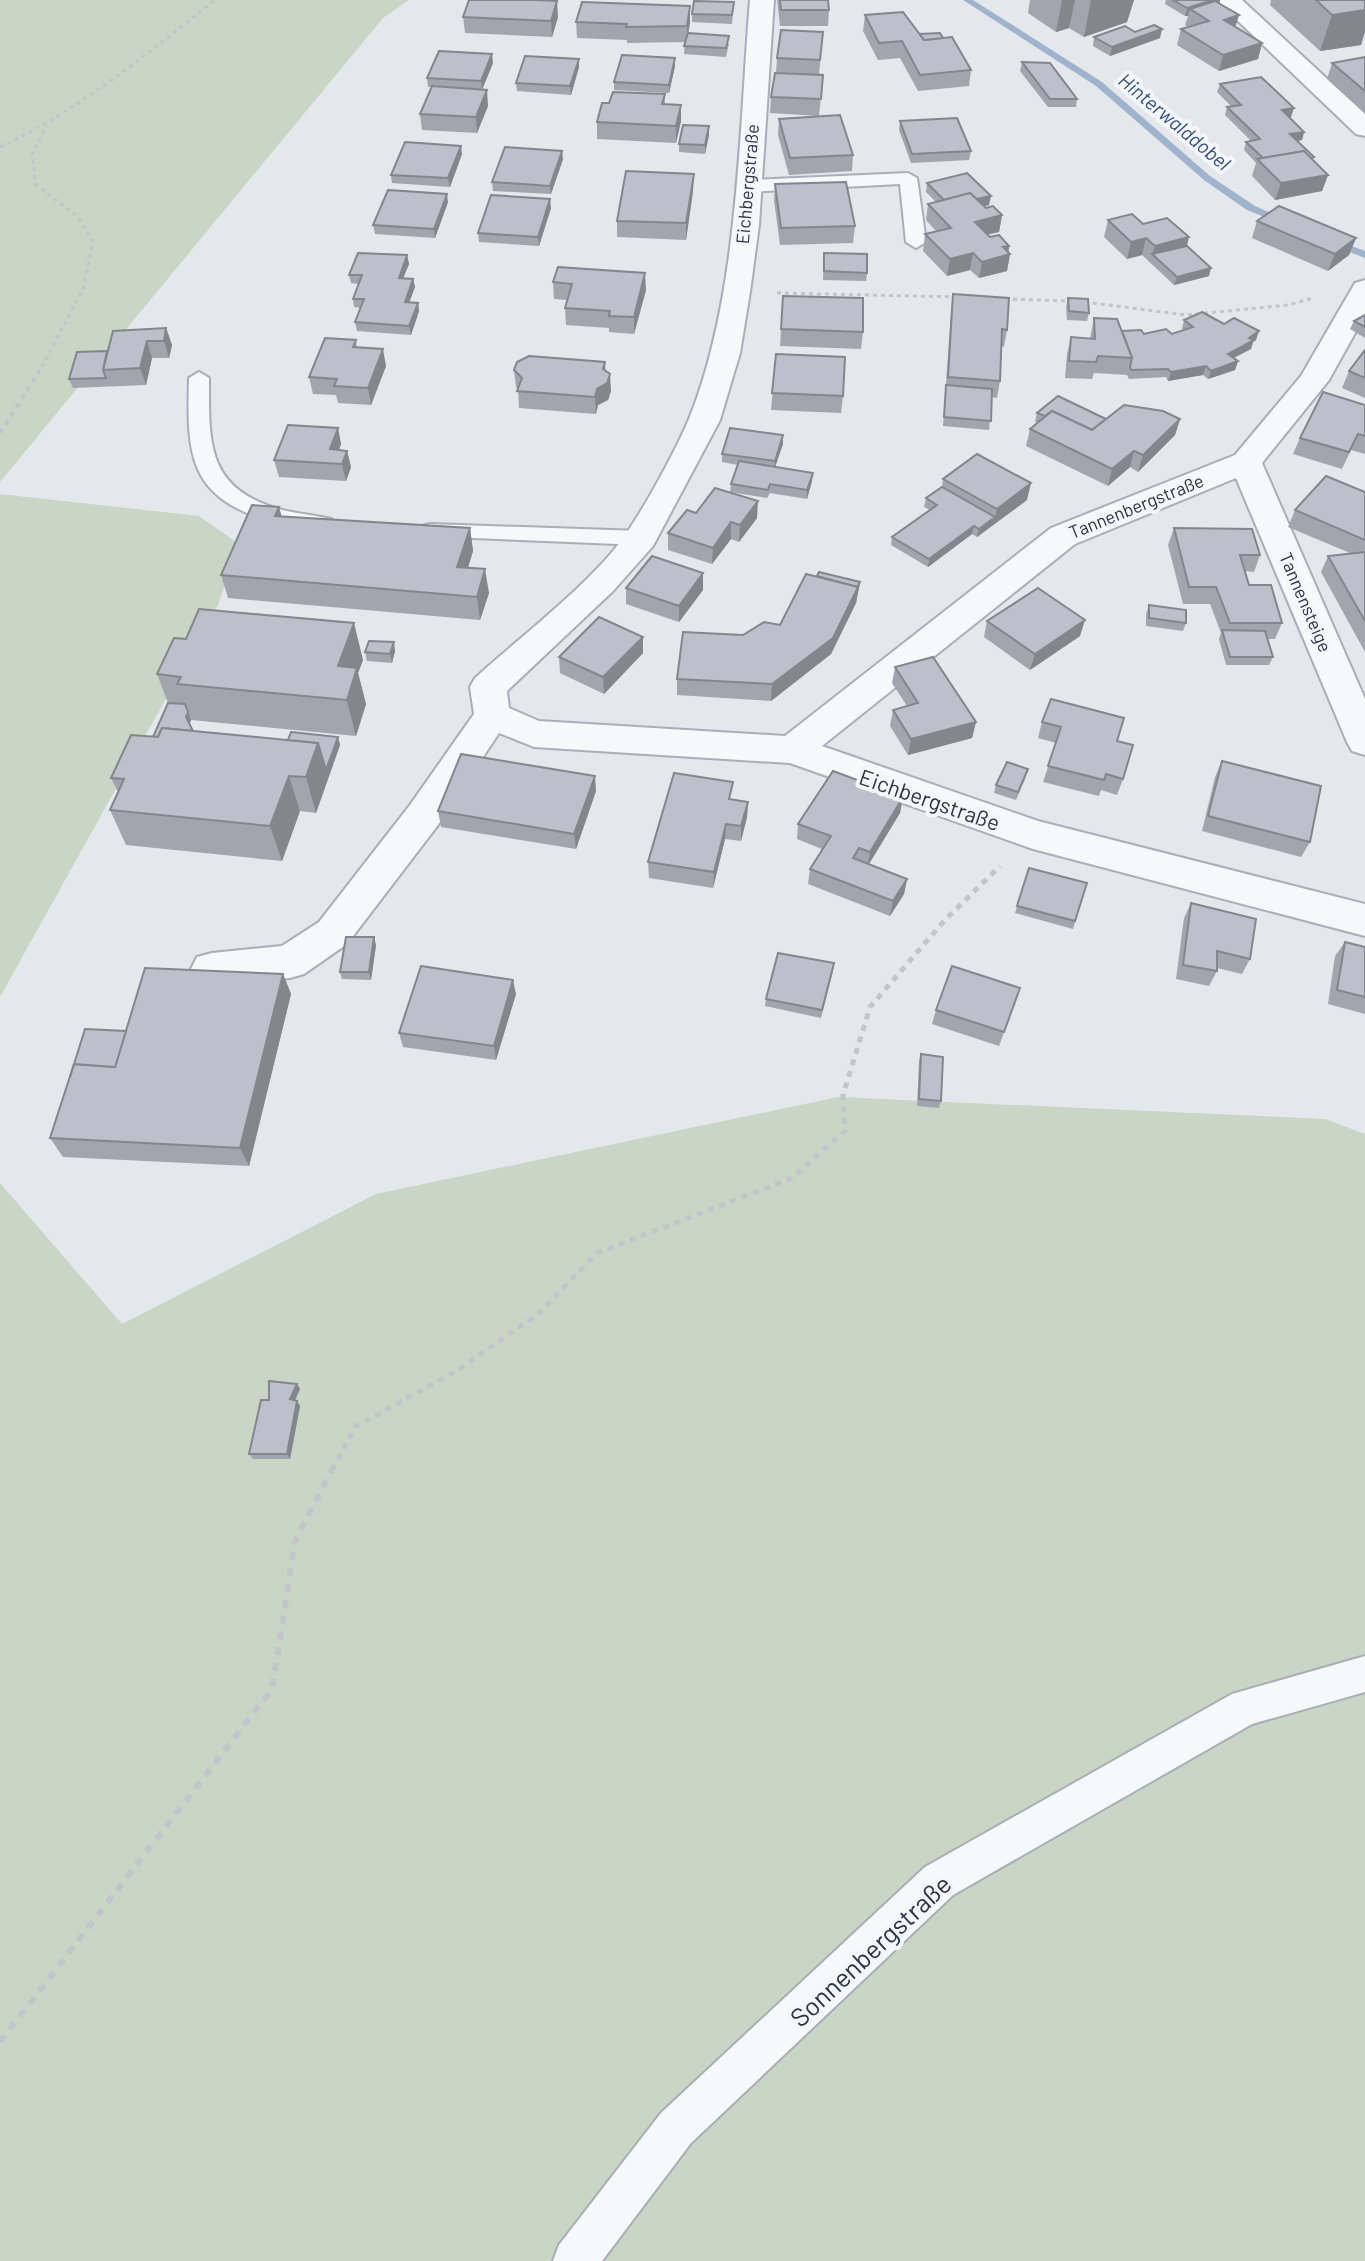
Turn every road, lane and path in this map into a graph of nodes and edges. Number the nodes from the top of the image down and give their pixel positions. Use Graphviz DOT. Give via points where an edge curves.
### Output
graph roads {
  1 [pos="215,0"];
  2 [pos="762,0"];
  3 [pos="1228,0"];
  4 [pos="47,125"];
  5 [pos="1365,128"];
  6 [pos="0,147"];
  7 [pos="748,186"];
  8 [pos="916,242"];
  9 [pos="1364,291"];
  10 [pos="736,292"];
  11 [pos="960,297"];
  12 [pos="1004,299"];
  13 [pos="199,378"];
  14 [pos="0,433"];
  15 [pos="1246,462"];
  16 [pos="339,526"];
  17 [pos="413,530"];
  18 [pos="641,538"];
  19 [pos="492,715"];
  20 [pos="1365,742"];
  21 [pos="792,750"];
  22 [pos="1033,834"];
  23 [pos="1365,920"];
  24 [pos="212,969"];
  25 [pos="1365,1674"];
  26 [pos="0,2042"];
  27 [pos="575,2261"];
  1 -- 4 [label="path"];
  2 -- 7 [label="street, Eichbergstraße"];
  3 -- 5 [label="street"];
  4 -- 6 [label="path"];
  4 -- 14 [label="path" via="32,154 36,185 78,217 93,242 83,289 28,393"];
  7 -- 8 [label="lane" via="908,178"];
  7 -- 10 [label="street, Eichbergstraße"];
  9 -- 12 [label="path" via="1348,288 1288,305 1186,315 1078,301"];
  9 -- 15 [label="street, Tannenbergstraße" via="1314,380"];
  10 -- 11 [label="path"];
  10 -- 18 [label="street, Eichbergstraße" via="725,353 704,420"];
  13 -- 16 [label="lane" via="200,447 210,475 242,505"];
  15 -- 20 [label="street, Tannensteige"];
  15 -- 21 [label="street, Tannenbergstraße" via="1063,536"];
  17 -- 18 [label="lane"];
  18 -- 19 [label="street, Eichbergstraße" via="601,583 488,687"];
  19 -- 21 [label="street, Eichbergstraße" via="534,734"];
  19 -- 24 [label="street, Eichbergstraße" via="333,933 290,962"];
  21 -- 22 [label="street, Eichbergstraße"];
  22 -- 23 [label="street, Eichbergstraße"];
  22 -- 26 [label="path" via="945,920 870,1007 843,1095 845,1131 792,1178 597,1253 538,1314 458,1370 355,1427 295,1541 272,1689"];
  25 -- 27 [label="lane, Sonnenbergstraße" via="1245,1707 939,1881 676,2128"];
}
